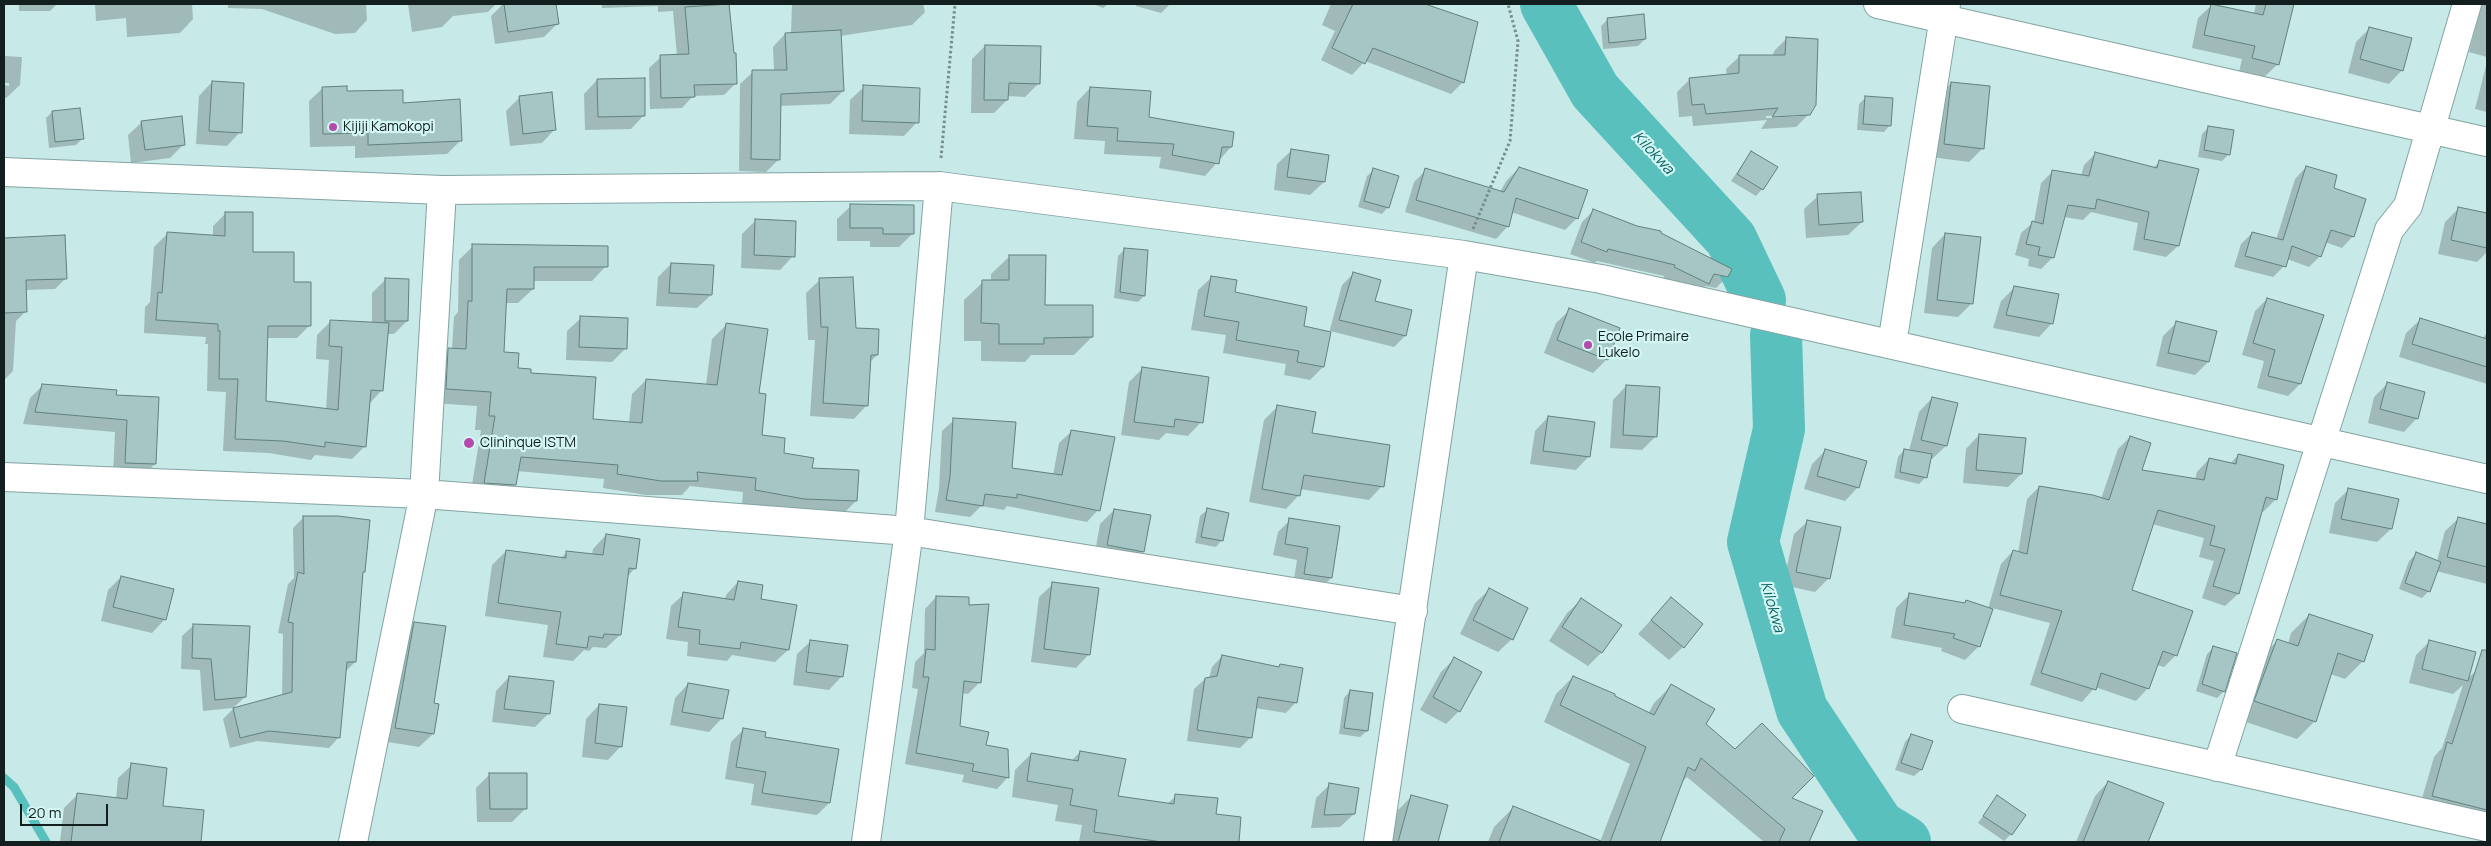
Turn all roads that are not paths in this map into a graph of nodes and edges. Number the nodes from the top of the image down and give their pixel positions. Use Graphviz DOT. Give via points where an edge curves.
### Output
graph roads {
  1 [pos="1878,4"];
  2 [pos="2467,4"];
  3 [pos="1945,11"];
  4 [pos="2430,128"];
  5 [pos="2487,142"];
  6 [pos="4,172"];
  7 [pos="938,186"];
  8 [pos="442,190"];
  9 [pos="1464,255"];
  10 [pos="1892,344"];
  11 [pos="2320,441"];
  12 [pos="4,477"];
  13 [pos="2487,480"];
  14 [pos="424,494"];
  15 [pos="909,531"];
  16 [pos="1414,611"];
  17 [pos="1962,709"];
  18 [pos="2217,767"];
  19 [pos="2487,827"];
  20 [pos="353,842"];
  21 [pos="866,842"];
  22 [pos="1378,842"];
  1 -- 3 [label="street"];
  2 -- 4 [label="street"];
  3 -- 4 [label="street"];
  3 -- 10 [label="street"];
  4 -- 5 [label="street"];
  4 -- 11 [label="street" via="2408,206 2389,230"];
  6 -- 8 [label="street"];
  7 -- 8 [label="street"];
  7 -- 9 [label="street"];
  7 -- 15 [label="street"];
  8 -- 14 [label="street"];
  9 -- 10 [label="street" via="1601,279"];
  9 -- 16 [label="street"];
  10 -- 11 [label="street"];
  11 -- 13 [label="street"];
  11 -- 18 [label="street"];
  12 -- 14 [label="street"];
  14 -- 15 [label="street"];
  14 -- 20 [label="street"];
  15 -- 16 [label="street"];
  15 -- 21 [label="street"];
  16 -- 22 [label="street"];
  17 -- 18 [label="street"];
  18 -- 19 [label="street"];
}
